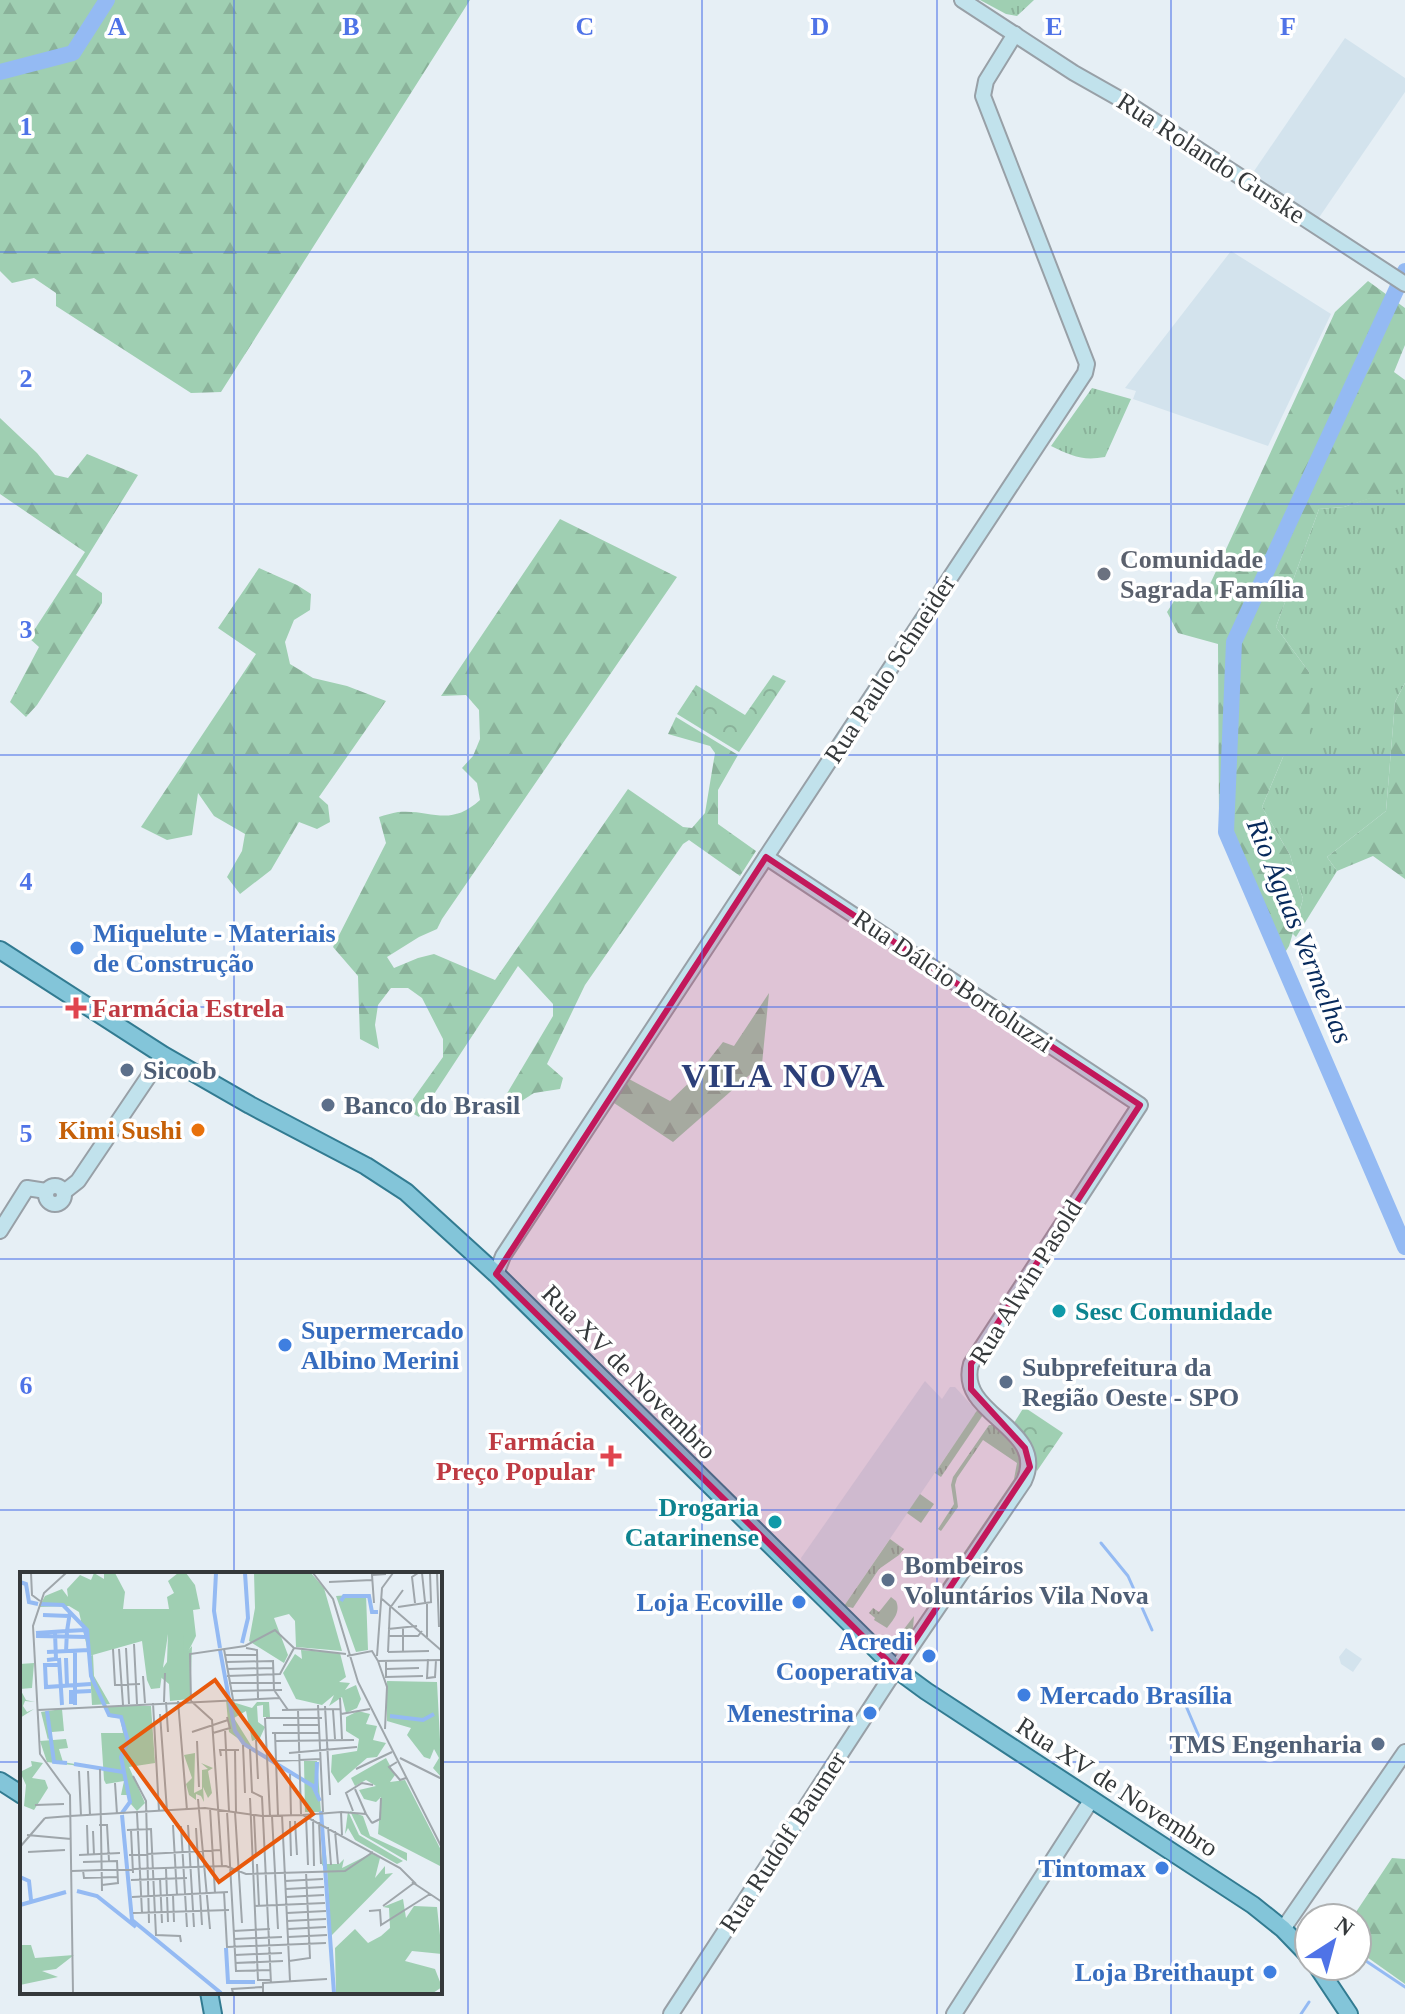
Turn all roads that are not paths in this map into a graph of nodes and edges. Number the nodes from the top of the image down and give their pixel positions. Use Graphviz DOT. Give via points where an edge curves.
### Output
graph roads {
  1 [pos="962,0"];
  2 [pos="1015,34"];
  3 [pos="1405,284"];
  4 [pos="766,857"];
  5 [pos="0,950"];
  6 [pos="163,1055"];
  7 [pos="1140,1105"];
  8 [pos="0,1231"];
  9 [pos="496,1274"];
  10 [pos="1028,1454"];
  11 [pos="896,1669"];
  12 [pos="1405,1752"];
  13 [pos="0,1781"];
  14 [pos="20,1794"];
  15 [pos="1092,1799"];
  16 [pos="1283,1929"];
  17 [pos="1293,1939"];
  18 [pos="1328,1982"];
  19 [pos="209,1994"];
  20 [pos="213,2014"];
  21 [pos="671,2014"];
  22 [pos="954,2014"];
  23 [pos="1349,2014"];
  1 -- 2 [label="street, Rua Rolando Gurske"];
  2 -- 3 [label="street, Rua Rolando Gurske"];
  2 -- 4 [label="street, Rua Paulo Schneider" via="986,81 983,96 1087,368"];
  4 -- 7 [label="street, Rua Dálcio Bortoluzzi"];
  4 -- 9 [label="street, Rua Paulo Schneider"];
  5 -- 6 [label="main road, Rua XV de Novembro"];
  6 -- 8 [label="street" via="61,1202 53,1204 46,1191 27,1188"];
  6 -- 9 [label="main road, Rua XV de Novembro" via="387,1178"];
  7 -- 10 [label="street, Rua Alwin Pasold" via="968,1372 971,1389"];
  9 -- 11 [label="main road, Rua XV de Novembro"];
  10 -- 11 [label="street, Rua Rudolf Baumer" via="1024,1481"];
  11 -- 15 [label="main road, Rua XV de Novembro"];
  11 -- 21 [label="street, Rua Rudolf Baumer"];
  12 -- 16 [label="street"];
  13 -- 14 [label="main road"];
  15 -- 16 [label="main road, Rua XV de Novembro"];
  15 -- 22 [label="street"];
  16 -- 17 [label="main road, Rua XV de Novembro"];
  18 -- 23 [label="main road"];
  19 -- 20 [label="main road"];
}
